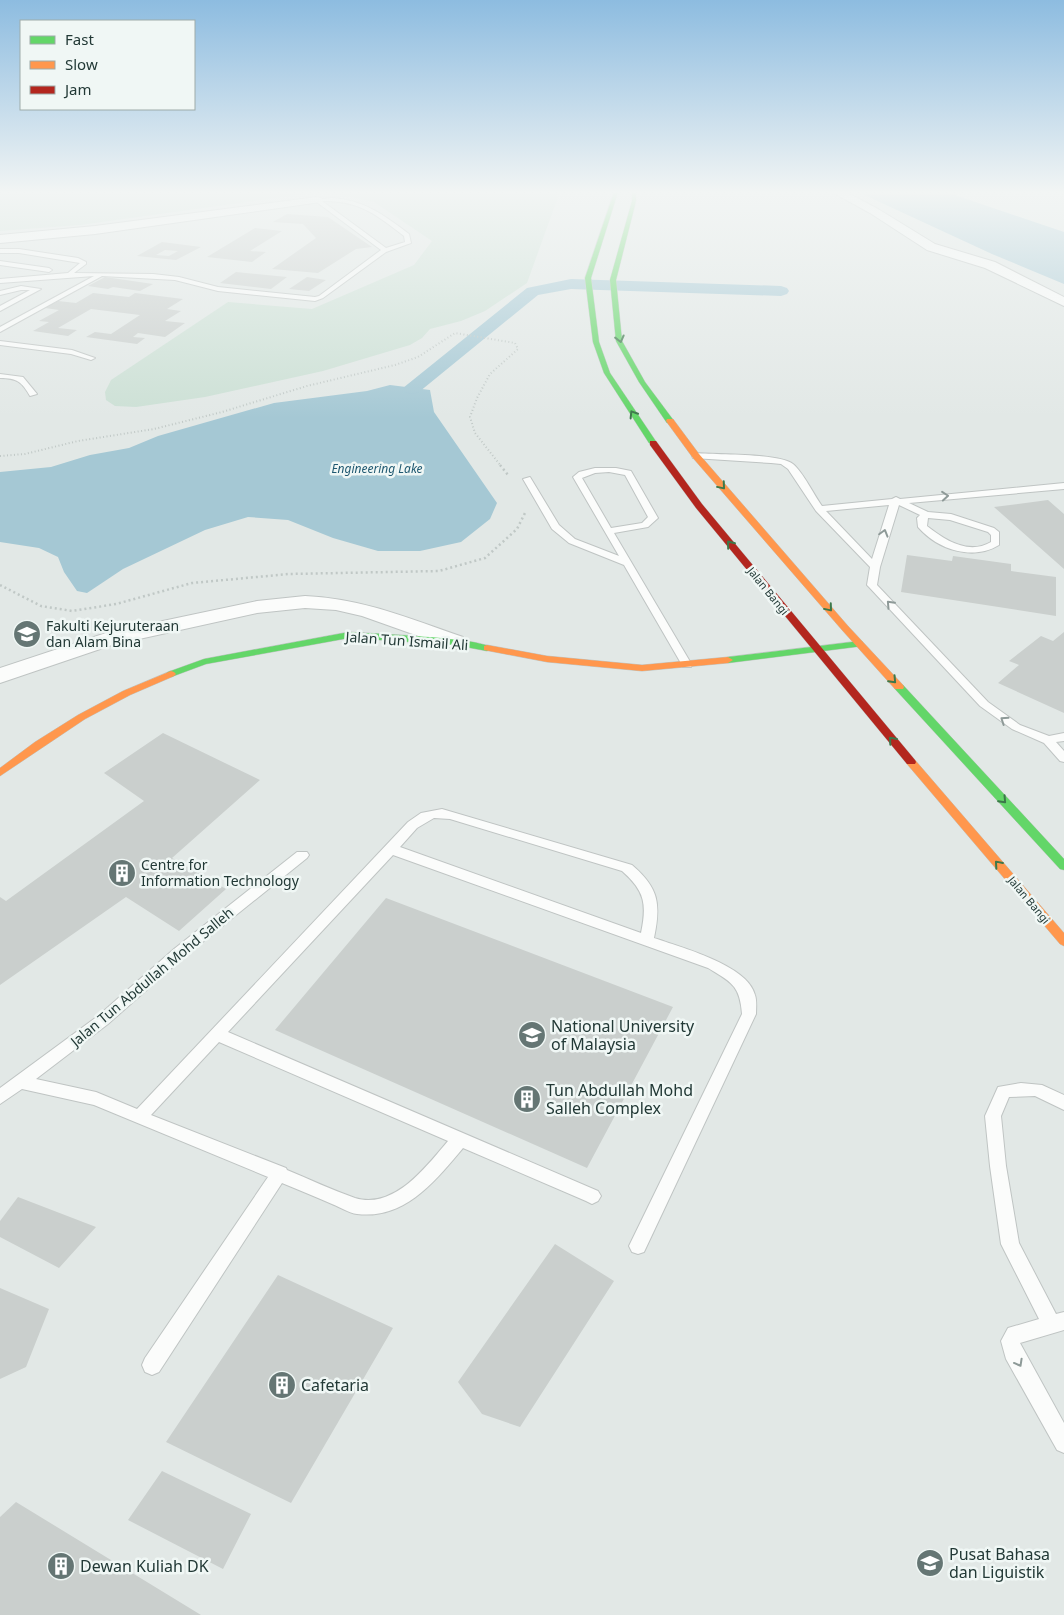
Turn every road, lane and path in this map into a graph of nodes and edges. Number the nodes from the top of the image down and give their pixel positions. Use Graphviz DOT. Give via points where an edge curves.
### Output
graph roads {
  1 [pos="28,267"];
  2 [pos="79,267"];
  3 [pos="362,267"];
  4 [pos="591,267"];
  5 [pos="618,267"];
  6 [pos="995,267"];
  7 [pos="71,274"];
  8 [pos="104,274"];
  9 [pos="47,276"];
  10 [pos="0,280"];
  11 [pos="0,293"];
  12 [pos="1064,302"];
  13 [pos="0,309"];
  14 [pos="0,330"];
  15 [pos="0,343"];
  16 [pos="91,358"];
  17 [pos="0,376"];
  18 [pos="33,394"];
  19 [pos="0,456"];
  20 [pos="696,456"];
  21 [pos="508,475"];
  22 [pos="528,479"];
  23 [pos="1064,486"];
  24 [pos="896,500"];
  25 [pos="819,509"];
  26 [pos="527,510"];
  27 [pos="926,515"];
  28 [pos="609,531"];
  29 [pos="628,563"];
  30 [pos="875,567"];
  31 [pos="0,585"];
  32 [pos="455,642"];
  33 [pos="860,644"];
  34 [pos="816,650"];
  35 [pos="687,664"];
  36 [pos="0,676"];
  37 [pos="1064,737"];
  38 [pos="1048,740"];
  39 [pos="1064,758"];
  40 [pos="0,773"];
  41 [pos="390,849"];
  42 [pos="302,855"];
  43 [pos="1064,866"];
  44 [pos="647,940"];
  45 [pos="1064,941"];
  46 [pos="217,1034"];
  47 [pos="20,1082"];
  48 [pos="0,1097"];
  49 [pos="1064,1102"];
  50 [pos="140,1116"];
  51 [pos="460,1139"];
  52 [pos="280,1173"];
  53 [pos="592,1196"];
  54 [pos="638,1246"];
  55 [pos="1057,1322"];
  56 [pos="152,1365"];
  57 [pos="1064,1443"];
  1 -- 7 [label="lane"];
  2 -- 7 [label="lane"];
  3 -- 8 [label="lane" via="315,299 205,287 177,278"];
  34 -- 4 [label="main road, Jalan Bangi, one-way" via="699,506 607,374 596,342 588,278"];
  5 -- 20 [label="main road, one-way" via="613,286 619,341 642,382"];
  6 -- 12 [label="street"];
  7 -- 8 [label="lane"];
  7 -- 9 [label="lane"];
  8 -- 14 [label="lane"];
  9 -- 10 [label="lane"];
  9 -- 10 [label="lane" via="5,272"];
  11 -- 13 [label="lane" via="21,288 38,289"];
  15 -- 16 [label="lane" via="72,352"];
  17 -- 18 [label="lane" via="21,378"];
  19 -- 21 [label="path" via="154,429 222,412 307,386 395,365 418,357 455,333 514,343 518,349 490,374 470,417 475,433"];
  20 -- 25 [label="lane" via="784,462 791,466"];
  20 -- 33 [label="main road, one-way"];
  22 -- 29 [label="lane" via="555,527 572,541"];
  24 -- 23 [label="lane, one-way"];
  24 -- 25 [label="lane"];
  24 -- 27 [label="lane"];
  30 -- 24 [label="lane, one-way"];
  25 -- 30 [label="lane"];
  26 -- 31 [label="path" via="517,528 485,558 439,571 289,574 192,583 116,604 72,611 40,606"];
  27 -- 27 [label="lane" via="950,517 991,530 996,534 996,543 975,550 956,547 923,527 922,518"];
  28 -- 28 [label="lane" via="577,477 582,474 616,470 628,474 652,518 645,525"];
  28 -- 29 [label="lane"];
  29 -- 35 [label="lane"];
  38 -- 30 [label="lane, one-way" via="1016,727 984,704 872,585"];
  32 -- 35 [label="main road, Jalan Tun Ismail Ali" via="547,659 642,668"];
  32 -- 36 [label="street" via="368,611 305,602 257,607 106,640"];
  32 -- 40 [label="main road, Jalan Tun Ismail Ali" via="350,635 204,662 139,686 31,749"];
  33 -- 34 [label="main road, Jalan Tun Ismail Ali"];
  33 -- 43 [label="main road, one-way"];
  34 -- 35 [label="main road, Jalan Tun Ismail Ali"];
  45 -- 34 [label="main road, Jalan Bangi, one-way"];
  37 -- 38 [label="lane"];
  38 -- 39 [label="lane"];
  41 -- 44 [label="lane"];
  41 -- 44 [label="lane" via="425,815 440,812 627,868 650,892 653,911"];
  41 -- 46 [label="lane"];
  42 -- 47 [label="lane, Jalan Tun Abdullah Mohd Salleh" via="179,953 103,1020"];
  44 -- 54 [label="lane" via="714,964 733,976 748,994 749,1014"];
  46 -- 50 [label="lane"];
  46 -- 51 [label="lane"];
  47 -- 48 [label="lane, Jalan Tun Abdullah Mohd Salleh"];
  47 -- 50 [label="lane" via="96,1099"];
  49 -- 55 [label="lane" via="1052,1094 1026,1087 1004,1092 993,1116 1010,1244"];
  50 -- 52 [label="lane"];
  51 -- 52 [label="lane" via="423,1182 394,1202 376,1206 356,1206"];
  51 -- 53 [label="lane"];
  52 -- 56 [label="lane"];
  55 -- 57 [label="lane, one-way" via="1015,1334 1010,1340 1013,1352"];
}
